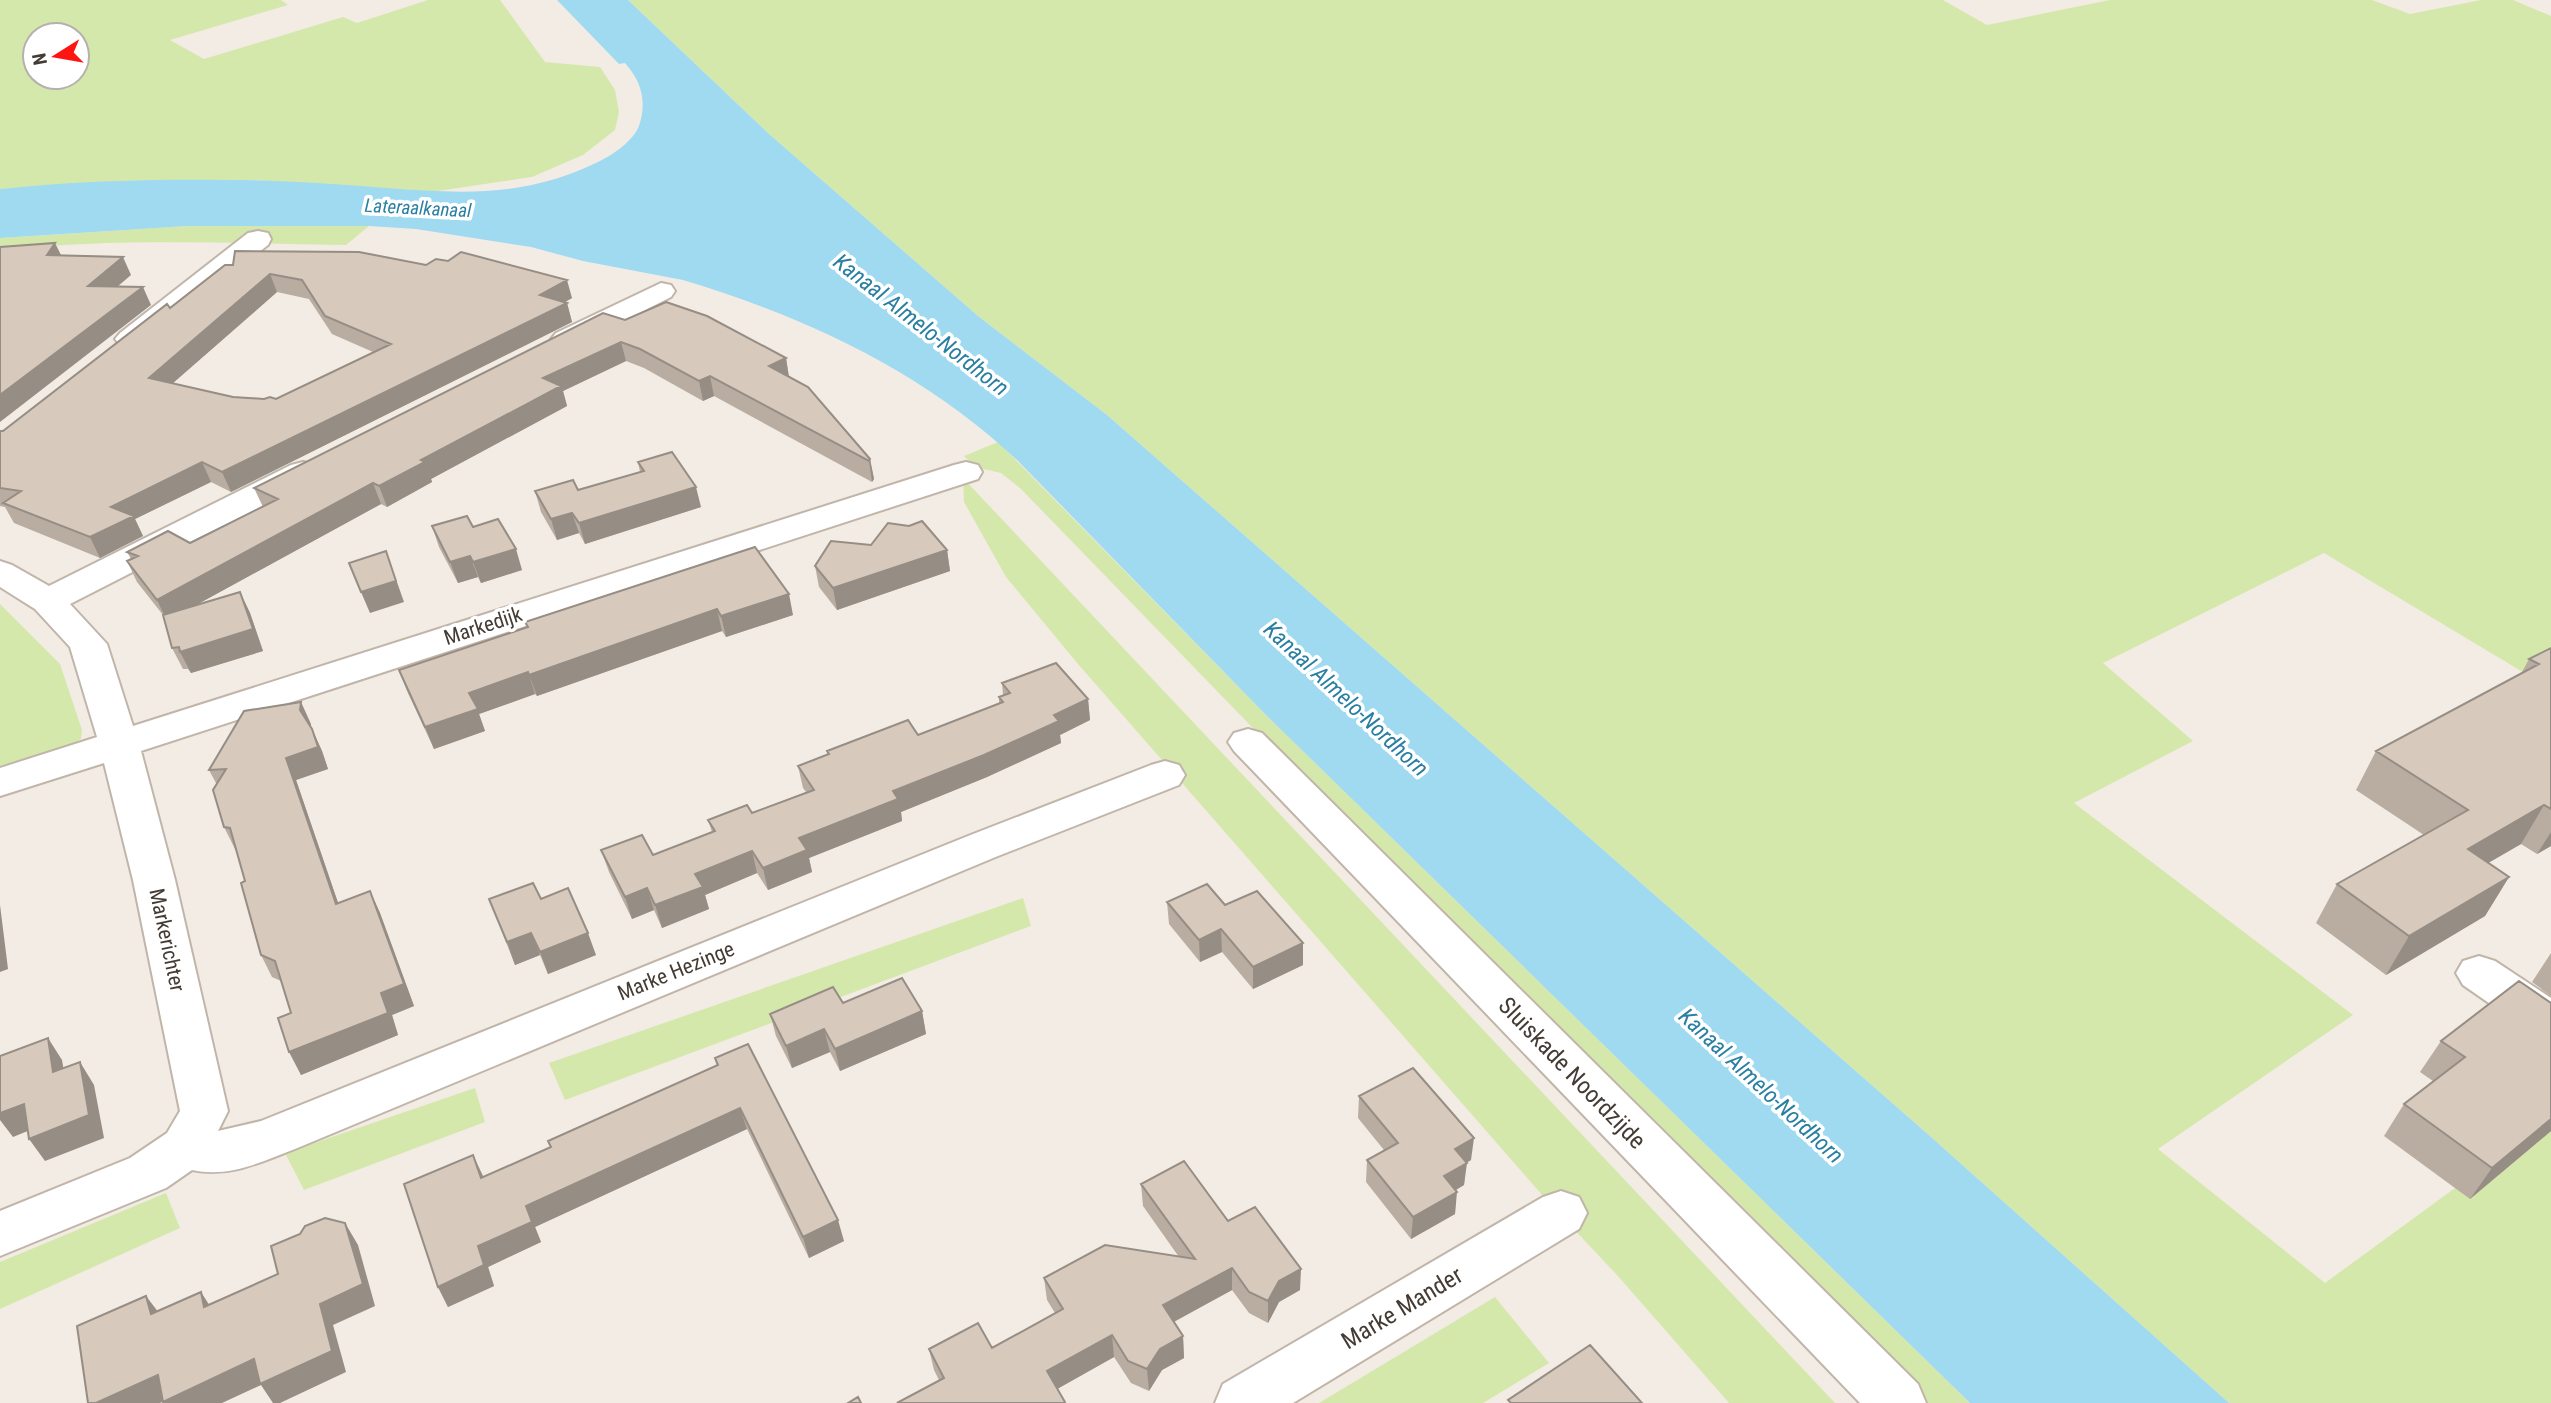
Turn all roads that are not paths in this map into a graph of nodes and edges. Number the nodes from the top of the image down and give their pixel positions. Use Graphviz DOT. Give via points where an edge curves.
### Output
graph roads {
  1 [pos="258,239"];
  2 [pos="661,291"];
  3 [pos="545,349"];
  4 [pos="107,356"];
  5 [pos="334,456"];
  6 [pos="966,472"];
  7 [pos="0,572"];
  8 [pos="48,601"];
  9 [pos="1248,742"];
  10 [pos="119,743"];
  11 [pos="1165,775"];
  12 [pos="0,782"];
  13 [pos="2479,973"];
  14 [pos="2551,1022"];
  15 [pos="186,1147"];
  16 [pos="1561,1213"];
  17 [pos="0,1234"];
  18 [pos="1243,1403"];
  19 [pos="1898,1403"];
  1 -- 4 [label="street"];
  2 -- 3 [label="street"];
  5 -- 8 [label="street"];
  6 -- 10 [label="street, Markedijk"];
  7 -- 8 [label="street, Markerichter"];
  8 -- 10 [label="street, Markerichter" via="88,644"];
  9 -- 19 [label="street, Sluiskade Noordzijde"];
  10 -- 12 [label="street, Markedijk"];
  10 -- 15 [label="street, Markerichter" via="204,1111"];
  11 -- 15 [label="street, Marke Hezinge" via="278,1135 234,1151 211,1154"];
  13 -- 14 [label="street"];
  15 -- 17 [label="street, Markerichter" via="148,1173"];
  16 -- 18 [label="street, Marke Mander"];
}
